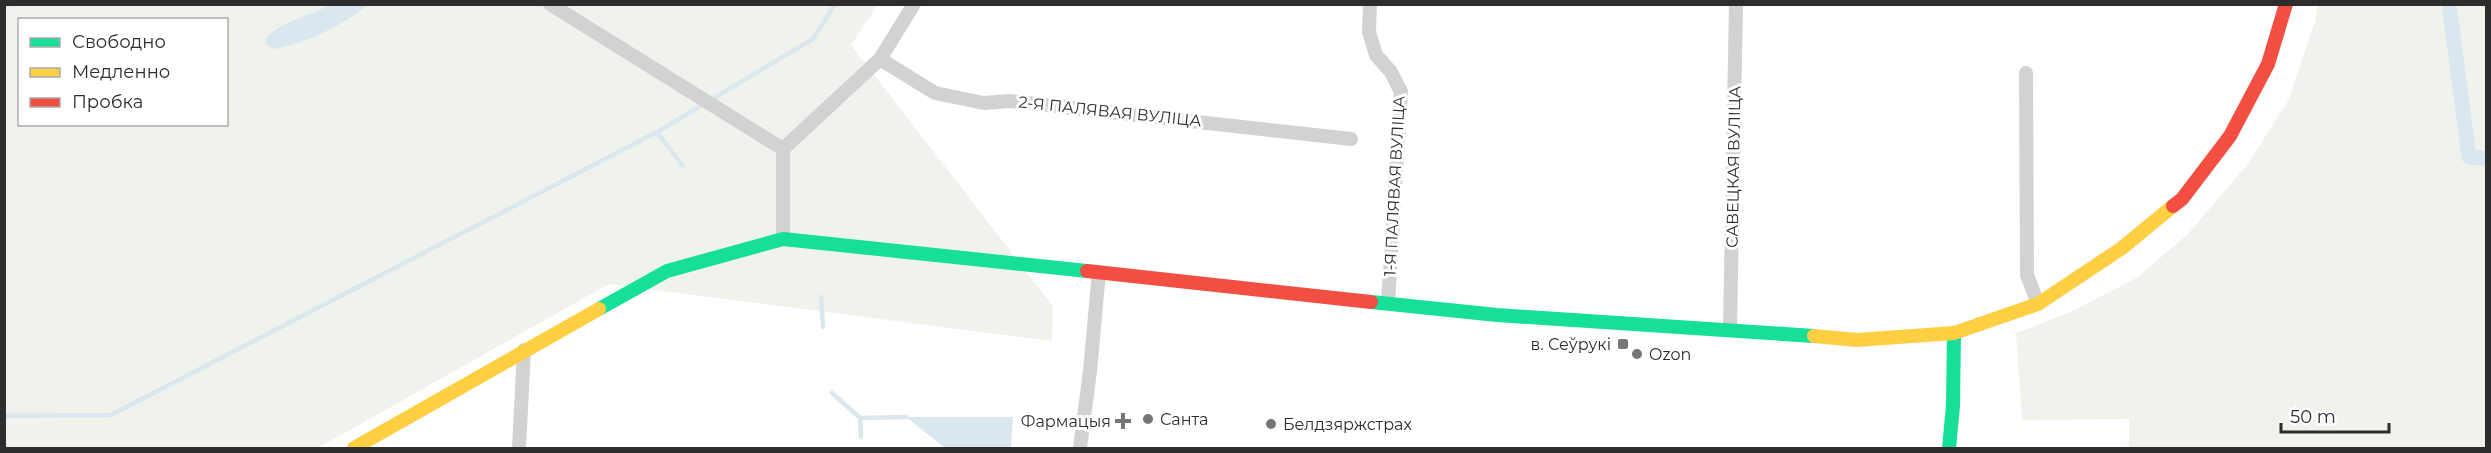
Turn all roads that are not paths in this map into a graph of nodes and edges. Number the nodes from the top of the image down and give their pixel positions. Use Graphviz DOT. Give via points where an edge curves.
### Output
graph roads {
  1 [pos="550,4"];
  2 [pos="914,4"];
  3 [pos="1370,4"];
  4 [pos="1736,4"];
  5 [pos="2286,4"];
  6 [pos="880,59"];
  7 [pos="2026,73"];
  8 [pos="1351,139"];
  9 [pos="783,149"];
  10 [pos="783,239"];
  11 [pos="1099,272"];
  12 [pos="1388,303"];
  13 [pos="2038,304"];
  14 [pos="1730,329"];
  15 [pos="1954,333"];
  16 [pos="524,350"];
  17 [pos="354,448"];
  18 [pos="519,448"];
  19 [pos="1080,448"];
  20 [pos="1949,448"];
  1 -- 9 [label="street"];
  2 -- 6 [label="street"];
  3 -- 12 [label="street, 1-Я ПАЛЯВАЯ ВУЛІЦА" via="1370,32 1376,55 1401,92"];
  4 -- 14 [label="street, САВЕЦКАЯ ВУЛІЦА"];
  5 -- 13 [label="street" via="2268,64 2230,136 2182,199 2122,248"];
  6 -- 8 [label="street, 2-Я ПАЛЯВАЯ ВУЛІЦА" via="935,93 984,103 1009,101"];
  6 -- 9 [label="street"];
  7 -- 13 [label="street" via="2026,275"];
  9 -- 10 [label="street"];
  10 -- 11 [label="street"];
  10 -- 16 [label="street" via="667,271"];
  11 -- 12 [label="street"];
  11 -- 19 [label="street"];
  12 -- 14 [label="street" via="1497,315"];
  13 -- 15 [label="street"];
  14 -- 15 [label="street" via="1857,340"];
  15 -- 20 [label="street"];
  16 -- 17 [label="street"];
  16 -- 18 [label="street"];
}
